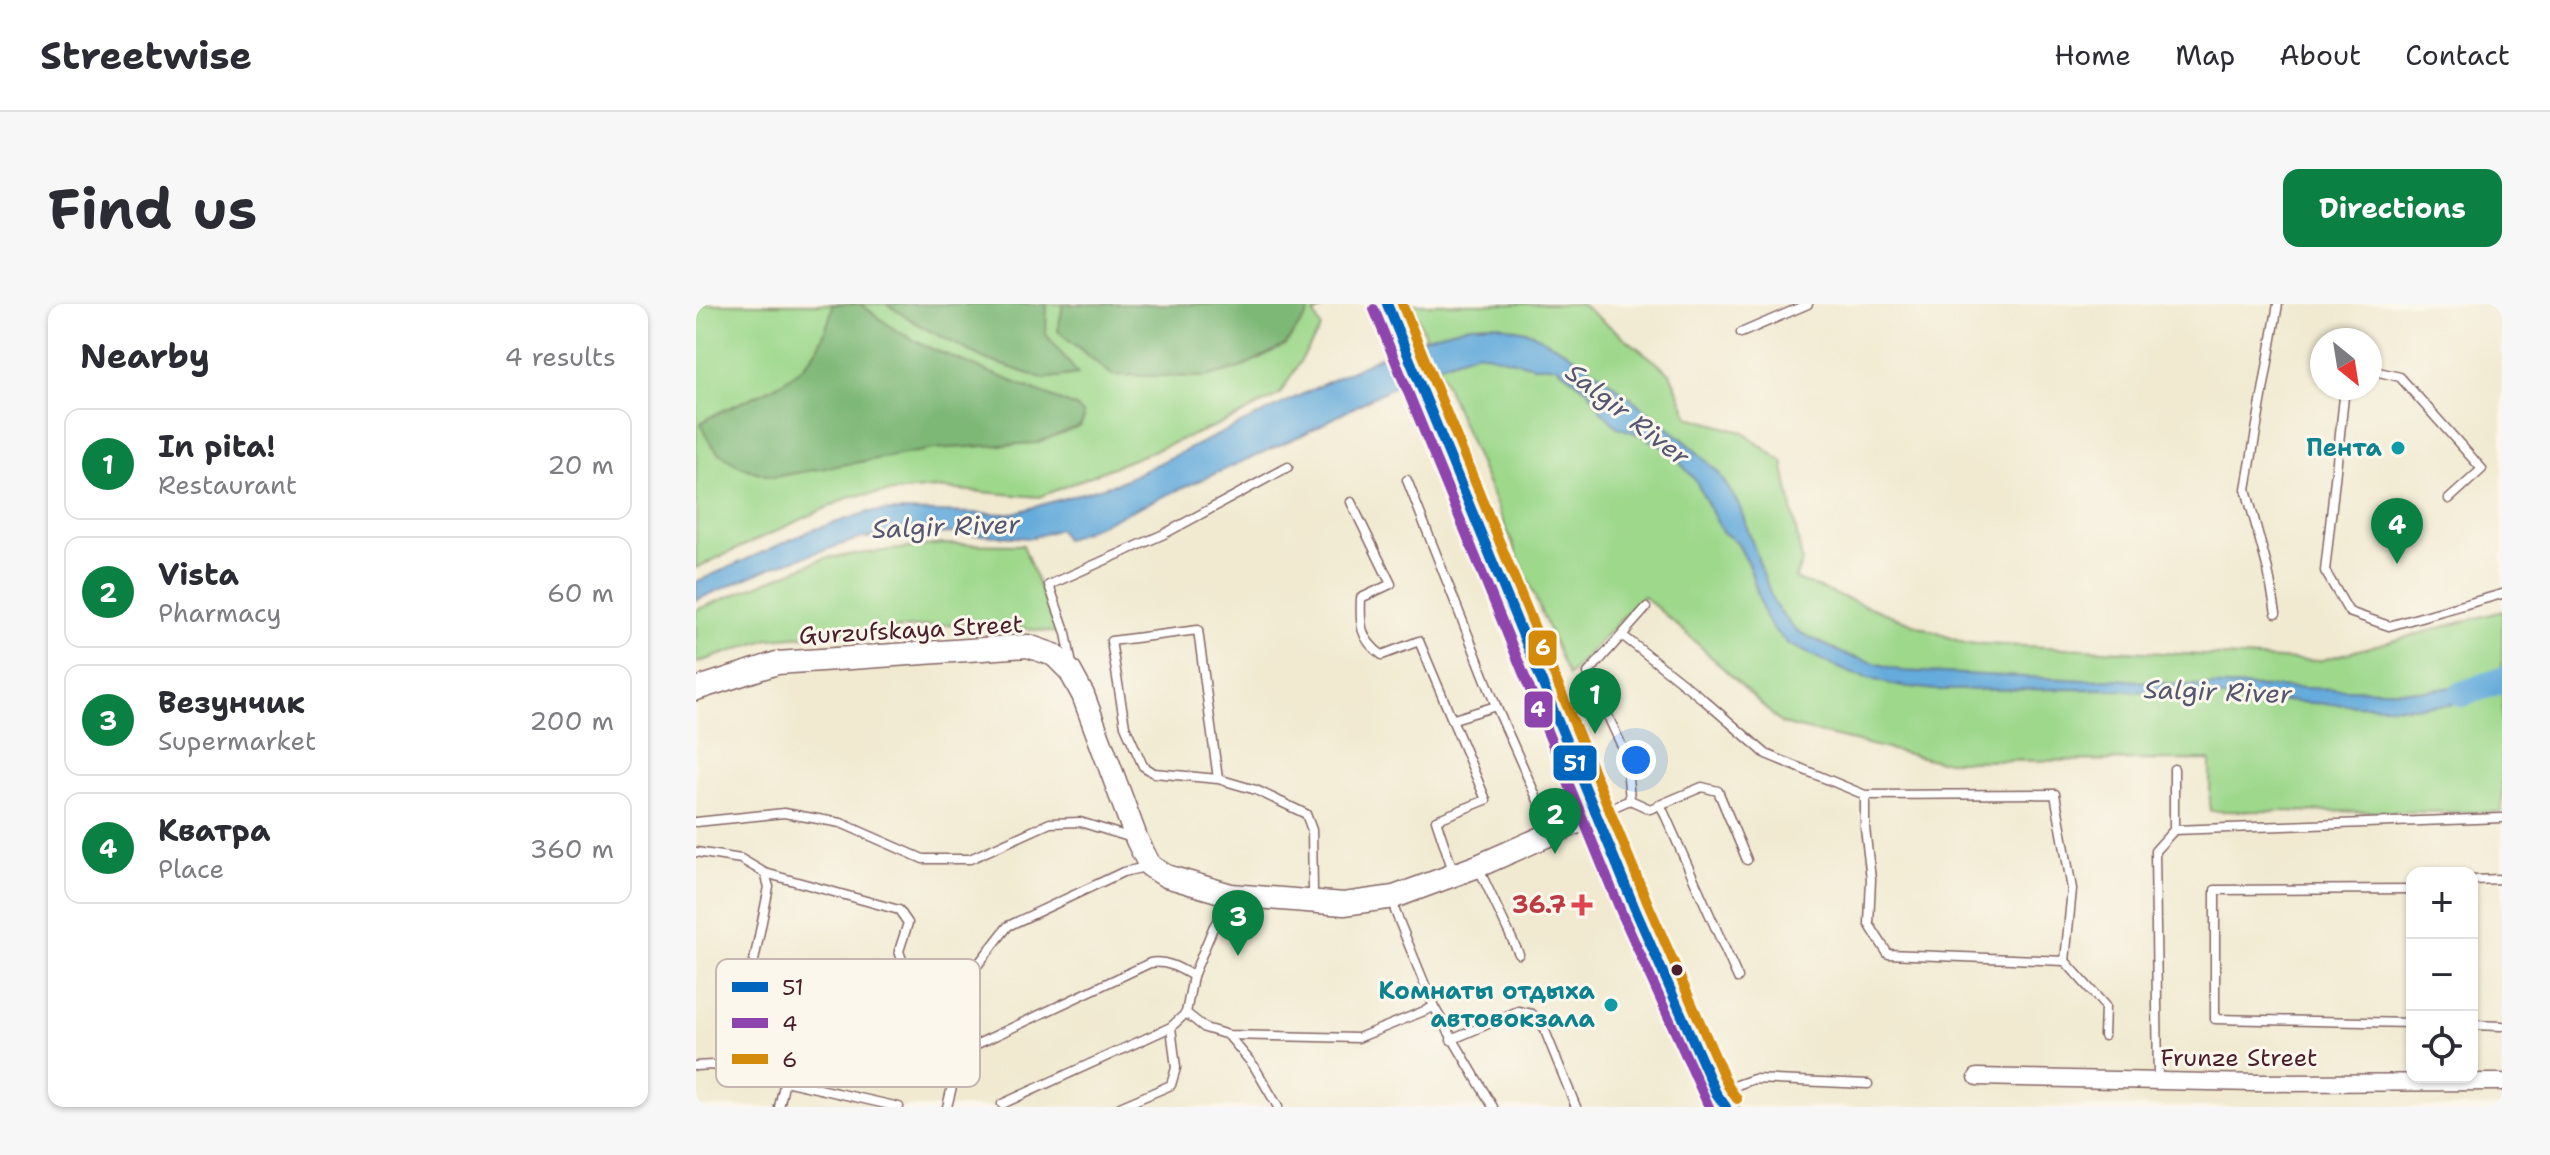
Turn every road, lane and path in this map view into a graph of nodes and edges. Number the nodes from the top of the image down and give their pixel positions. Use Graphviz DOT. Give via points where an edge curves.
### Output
graph roads {
  1 [pos="1387,304"];
  2 [pos="1808,304"];
  3 [pos="2278,304"];
  4 [pos="1741,333"];
  5 [pos="2382,373"];
  6 [pos="2344,400"];
  7 [pos="1288,467"];
  8 [pos="1407,480"];
  9 [pos="2449,499"];
  10 [pos="1351,502"];
  11 [pos="2502,594"];
  12 [pos="1646,608"];
  13 [pos="2276,613"];
  14 [pos="1622,635"];
  15 [pos="1074,678"];
  16 [pos="696,689"];
  17 [pos="1496,706"];
  18 [pos="1454,719"];
  19 [pos="2174,769"];
  20 [pos="1218,779"];
  21 [pos="1865,795"];
  22 [pos="1630,800"];
  23 [pos="1661,806"];
  24 [pos="1596,814"];
  25 [pos="2502,818"];
  26 [pos="696,822"];
  27 [pos="2174,830"];
  28 [pos="1553,834"];
  29 [pos="1137,840"];
  30 [pos="696,852"];
  31 [pos="1747,860"];
  32 [pos="1150,866"];
  33 [pos="1478,866"];
  34 [pos="765,873"];
  35 [pos="1455,875"];
  36 [pos="2502,879"];
  37 [pos="2478,880"];
  38 [pos="2406,889"];
  39 [pos="1231,895"];
  40 [pos="1394,897"];
  41 [pos="1307,903"];
  42 [pos="1519,954"];
  43 [pos="755,959"];
  44 [pos="902,959"];
  45 [pos="2065,961"];
  46 [pos="980,962"];
  47 [pos="1193,976"];
  48 [pos="1738,978"];
  49 [pos="1434,1007"];
  50 [pos="1186,1013"];
  51 [pos="2406,1023"];
  52 [pos="2478,1025"];
  53 [pos="2502,1026"];
  54 [pos="1171,1027"];
  55 [pos="1228,1035"];
  56 [pos="2104,1036"];
  57 [pos="1451,1040"];
  58 [pos="980,1043"];
  59 [pos="696,1066"];
  60 [pos="716,1066"];
  61 [pos="1977,1077"];
  62 [pos="2158,1082"];
  63 [pos="2502,1082"];
  64 [pos="1868,1084"];
  65 [pos="784,1087"];
  66 [pos="811,1087"];
  67 [pos="952,1087"];
  68 [pos="1721,1100"];
  69 [pos="1002,1104"];
  70 [pos="779,1107"];
  71 [pos="899,1107"];
  72 [pos="947,1107"];
  73 [pos="1120,1107"];
  74 [pos="1278,1107"];
  75 [pos="1493,1107"];
  76 [pos="1576,1107"];
  1 -- 24 [label="main road"];
  2 -- 4 [label="lane"];
  3 -- 13 [label="lane" via="2246,489"];
  5 -- 9 [label="lane" via="2400,377 2482,469"];
  6 -- 11 [label="lane" via="2325,571 2349,612 2389,626"];
  7 -- 15 [label="lane" via="1164,534 1049,585"];
  8 -- 17 [label="lane"];
  10 -- 18 [label="lane" via="1391,584 1361,598 1360,628 1382,655 1419,641"];
  12 -- 14 [label="lane"];
  14 -- 21 [label="lane" via="1766,754"];
  14 -- 22 [label="lane" via="1588,673 1626,755"];
  15 -- 16 [label="main road, Gurzufskaya Street" via="1054,655 1028,646 777,663"];
  15 -- 29 [label="main road, Gurzufskaya Street"];
  17 -- 18 [label="lane"];
  17 -- 28 [label="lane"];
  18 -- 35 [label="lane" via="1486,800 1436,820"];
  19 -- 27 [label="lane"];
  20 -- 20 [label="lane" via="1154,773 1143,766 1125,726 1111,641 1198,630"];
  20 -- 41 [label="lane" via="1306,814 1312,830 1313,890"];
  21 -- 45 [label="lane" via="1869,924 1888,954"];
  21 -- 45 [label="lane" via="2055,794 2072,889"];
  22 -- 23 [label="lane" via="1650,809"];
  22 -- 24 [label="lane"];
  23 -- 31 [label="lane" via="1702,787 1718,791"];
  23 -- 48 [label="lane"];
  24 -- 28 [label="main road"];
  24 -- 68 [label="main road"];
  25 -- 27 [label="lane"];
  26 -- 29 [label="lane" via="784,813 841,823 923,859 970,859 1050,823 1080,822"];
  27 -- 62 [label="lane" via="2155,851"];
  28 -- 33 [label="main road"];
  29 -- 32 [label="main road, Gurzufskaya Street"];
  30 -- 34 [label="lane" via="741,859"];
  32 -- 39 [label="main road" via="1166,876"];
  32 -- 46 [label="lane" via="1123,872 1008,926"];
  33 -- 35 [label="main road"];
  33 -- 42 [label="lane"];
  34 -- 43 [label="lane" via="769,887"];
  34 -- 44 [label="lane" via="899,910 908,923 899,951"];
  35 -- 40 [label="main road"];
  36 -- 37 [label="lane"];
  38 -- 51 [label="lane" via="2215,890 2215,1019"];
  39 -- 41 [label="main road"];
  39 -- 47 [label="lane"];
  40 -- 41 [label="main road"];
  40 -- 49 [label="lane"];
  45 -- 56 [label="lane" via="2105,1006"];
  47 -- 50 [label="lane"];
  47 -- 58 [label="lane" via="1159,961 1150,963"];
  49 -- 55 [label="lane" via="1358,1038"];
  49 -- 57 [label="lane"];
  50 -- 54 [label="lane"];
  50 -- 55 [label="lane" via="1205,1028"];
  52 -- 53 [label="lane"];
  54 -- 69 [label="lane"];
  54 -- 73 [label="lane" via="1176,1068 1171,1085"];
  55 -- 74 [label="lane"];
  57 -- 75 [label="lane"];
  57 -- 76 [label="lane" via="1518,1011 1532,1014 1541,1021"];
  59 -- 60 [label="lane"];
  61 -- 62 [label="street, Frunze Street"];
  62 -- 63 [label="street, Frunze Street"];
  64 -- 68 [label="lane" via="1754,1079"];
  65 -- 70 [label="lane"];
  66 -- 71 [label="lane"];
  67 -- 72 [label="lane"];
}
